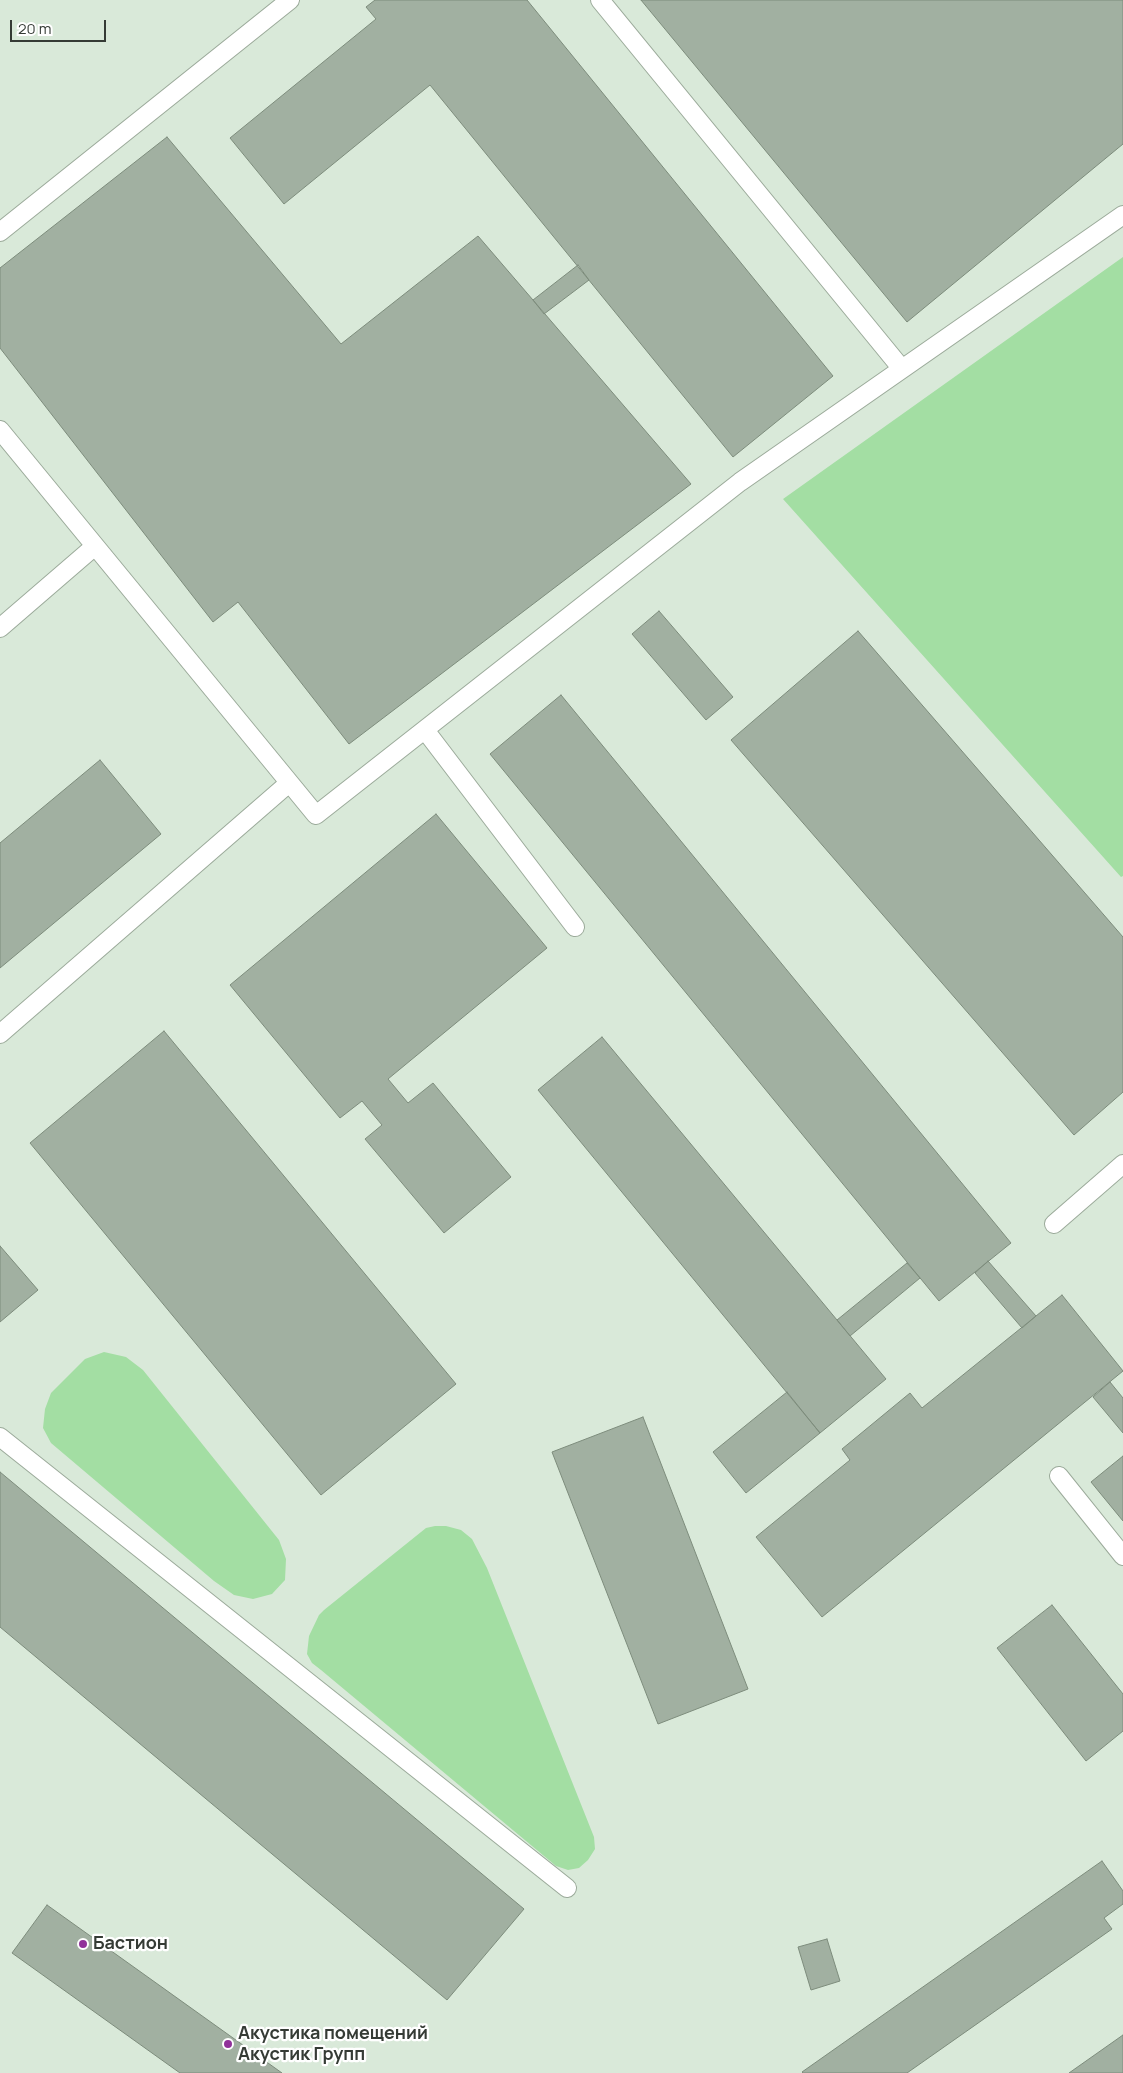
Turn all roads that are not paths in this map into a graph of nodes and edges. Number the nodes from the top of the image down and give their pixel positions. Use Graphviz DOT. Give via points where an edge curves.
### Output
graph roads {
  1 [pos="290,0"];
  2 [pos="600,0"];
  3 [pos="1123,216"];
  4 [pos="0,232"];
  5 [pos="902,369"];
  6 [pos="0,430"];
  7 [pos="95,546"];
  8 [pos="0,628"];
  9 [pos="425,730"];
  10 [pos="289,783"];
  11 [pos="575,927"];
  12 [pos="0,1034"];
  13 [pos="1123,1164"];
  14 [pos="1054,1224"];
  15 [pos="0,1437"];
  16 [pos="1059,1476"];
  17 [pos="1123,1556"];
  18 [pos="567,1888"];
  1 -- 4 [label="lane"];
  2 -- 5 [label="lane"];
  3 -- 5 [label="lane"];
  5 -- 9 [label="lane" via="740,482"];
  6 -- 7 [label="lane"];
  7 -- 8 [label="lane"];
  7 -- 10 [label="lane"];
  9 -- 10 [label="lane" via="316,815"];
  9 -- 11 [label="lane"];
  10 -- 12 [label="lane"];
  13 -- 14 [label="lane"];
  15 -- 18 [label="lane"];
  16 -- 17 [label="lane"];
}
